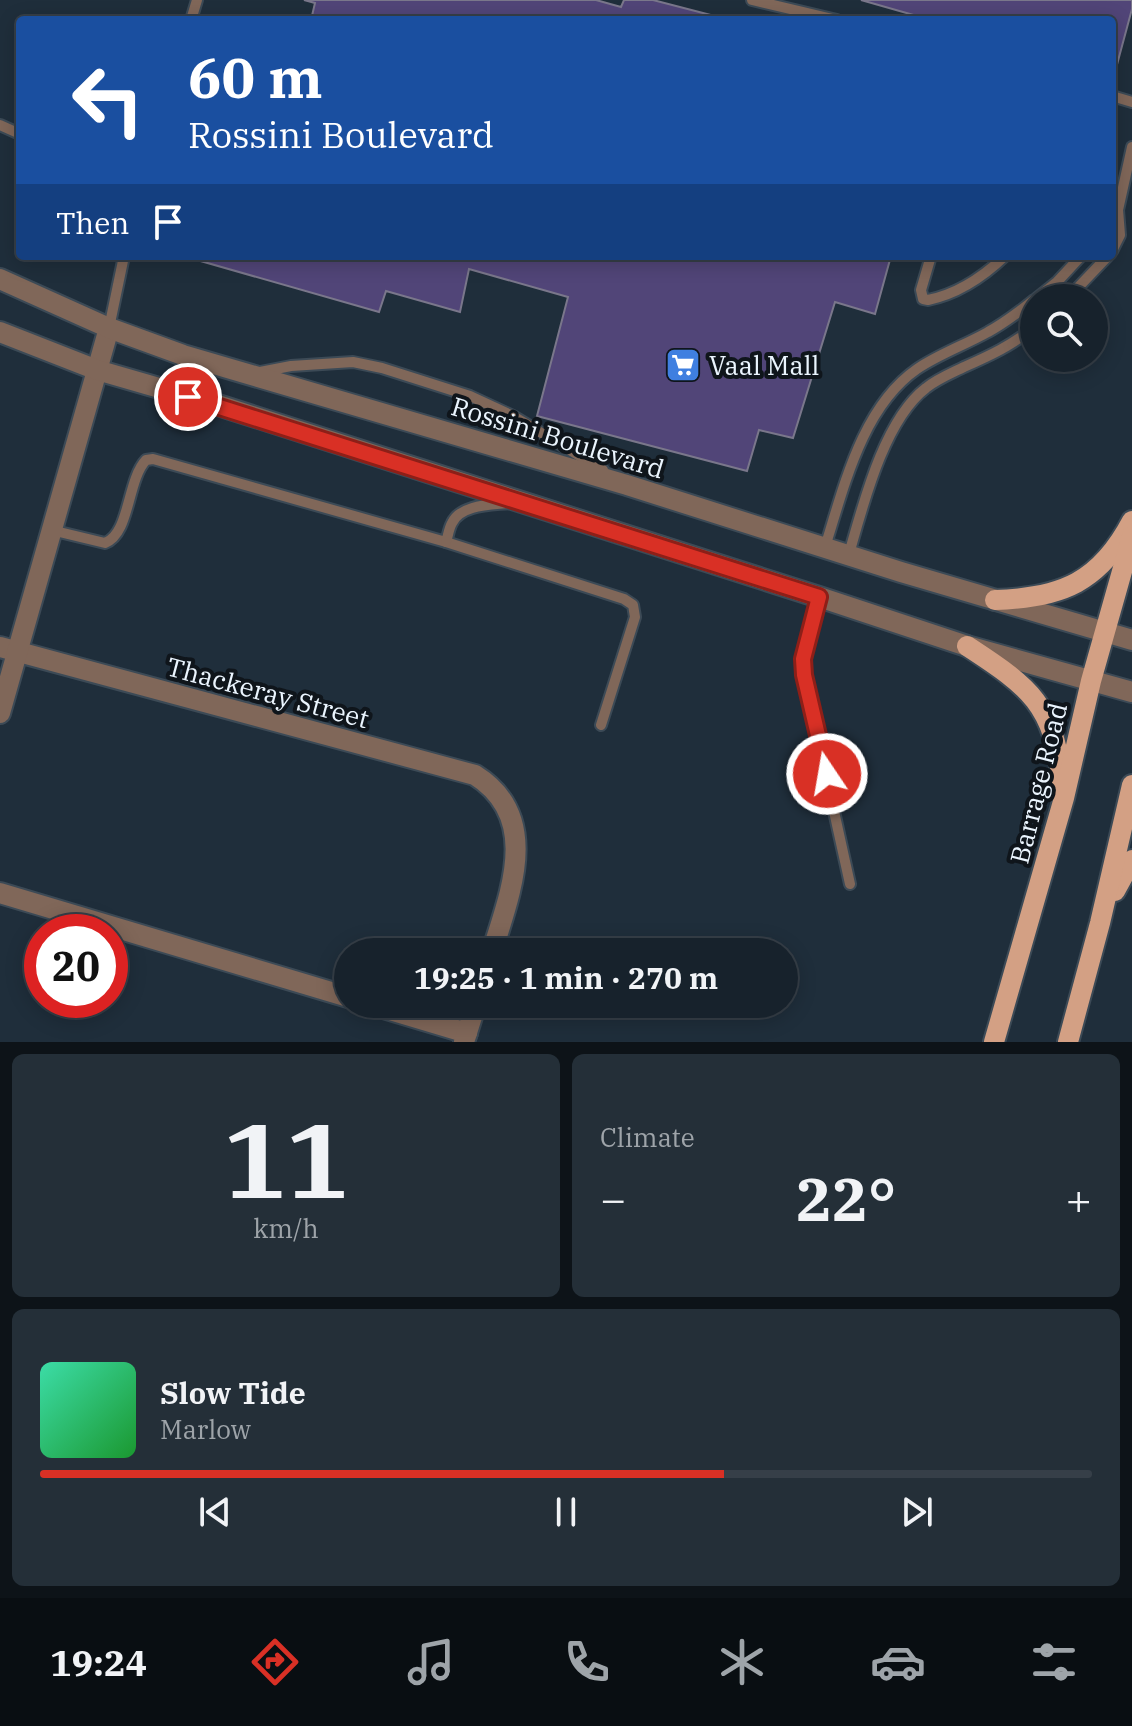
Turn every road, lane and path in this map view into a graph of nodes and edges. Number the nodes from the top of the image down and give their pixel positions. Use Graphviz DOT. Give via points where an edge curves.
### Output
graph roads {
  1 [pos="752,0"];
  2 [pos="820,16"];
  3 [pos="1132,147"];
  4 [pos="1116,211"];
  5 [pos="1116,219"];
  6 [pos="1116,243"];
  7 [pos="123,260"];
  8 [pos="930,260"];
  9 [pos="1001,260"];
  10 [pos="1077,260"];
  11 [pos="1104,260"];
  12 [pos="0,279"];
  13 [pos="1055,284"];
  14 [pos="1081,284"];
  15 [pos="1020,312"];
  16 [pos="109,328"];
  17 [pos="0,332"];
  18 [pos="1020,337"];
  19 [pos="97,370"];
  20 [pos="250,374"];
  21 [pos="627,485"];
  22 [pos="523,502"];
  23 [pos="1132,521"];
  24 [pos="51,530"];
  25 [pos="1132,536"];
  26 [pos="446,542"];
  27 [pos="825,547"];
  28 [pos="849,554"];
  29 [pos="819,597"];
  30 [pos="995,600"];
  31 [pos="1106,632"];
  32 [pos="1132,640"];
  33 [pos="967,646"];
  34 [pos="8,649"];
  35 [pos="1091,681"];
  36 [pos="1132,692"];
  37 [pos="0,713"];
  38 [pos="601,725"];
  39 [pos="1132,785"];
  40 [pos="1064,798"];
  41 [pos="1132,860"];
  42 [pos="850,884"];
  43 [pos="0,893"];
  44 [pos="1100,923"];
  45 [pos="496,938"];
  46 [pos="334,993"];
  47 [pos="410,1018"];
  48 [pos="472,1018"];
  49 [pos="466,1038"];
  50 [pos="994,1042"];
  51 [pos="1068,1042"];
  1 -- 2 [label="lane"];
  3 -- 4 [label="lane"];
  5 -- 6 [label="lane"];
  7 -- 16 [label="lane"];
  8 -- 9 [label="lane" via="921,290 928,300 960,290"];
  10 -- 13 [label="lane"];
  11 -- 14 [label="lane"];
  12 -- 16 [label="street, Rossini Boulevard"];
  15 -- 27 [label="lane" via="900,383 875,414 851,466"];
  16 -- 19 [label="street"];
  16 -- 20 [label="street, Rossini Boulevard"];
  17 -- 19 [label="street"];
  18 -- 28 [label="lane" via="927,387 899,418 865,498"];
  19 -- 22 [label="street"];
  19 -- 24 [label="street"];
  20 -- 21 [label="street, Rossini Boulevard"];
  20 -- 21 [label="lane" via="353,362 382,368 513,416"];
  21 -- 27 [label="street, Rossini Boulevard"];
  22 -- 26 [label="lane" via="461,513"];
  22 -- 29 [label="street"];
  23 -- 30 [label="main road" via="1122,541 1088,577 1046,595"];
  24 -- 26 [label="lane" via="111,541 138,471 153,459"];
  24 -- 34 [label="street"];
  25 -- 31 [label="main road, Barrage Road"];
  26 -- 38 [label="lane" via="633,605 635,617"];
  27 -- 28 [label="street, Rossini Boulevard"];
  28 -- 30 [label="street, Rossini Boulevard"];
  29 -- 33 [label="street"];
  29 -- 42 [label="lane" via="803,659 804,675"];
  30 -- 31 [label="street, Rossini Boulevard"];
  31 -- 32 [label="street, Rossini Boulevard"];
  31 -- 35 [label="main road, Barrage Road"];
  33 -- 35 [label="street"];
  33 -- 40 [label="main road" via="1029,692 1046,715"];
  34 -- 37 [label="street"];
  34 -- 45 [label="street, Thackeray Street" via="475,775 494,788 514,832 514,881"];
  35 -- 36 [label="street"];
  35 -- 40 [label="main road, Barrage Road"];
  39 -- 44 [label="main road"];
  40 -- 50 [label="main road, Barrage Road"];
  41 -- 44 [label="main road"];
  43 -- 46 [label="street"];
  44 -- 51 [label="main road"];
  47 -- 49 [label="street"];
  48 -- 49 [label="street"];
}
